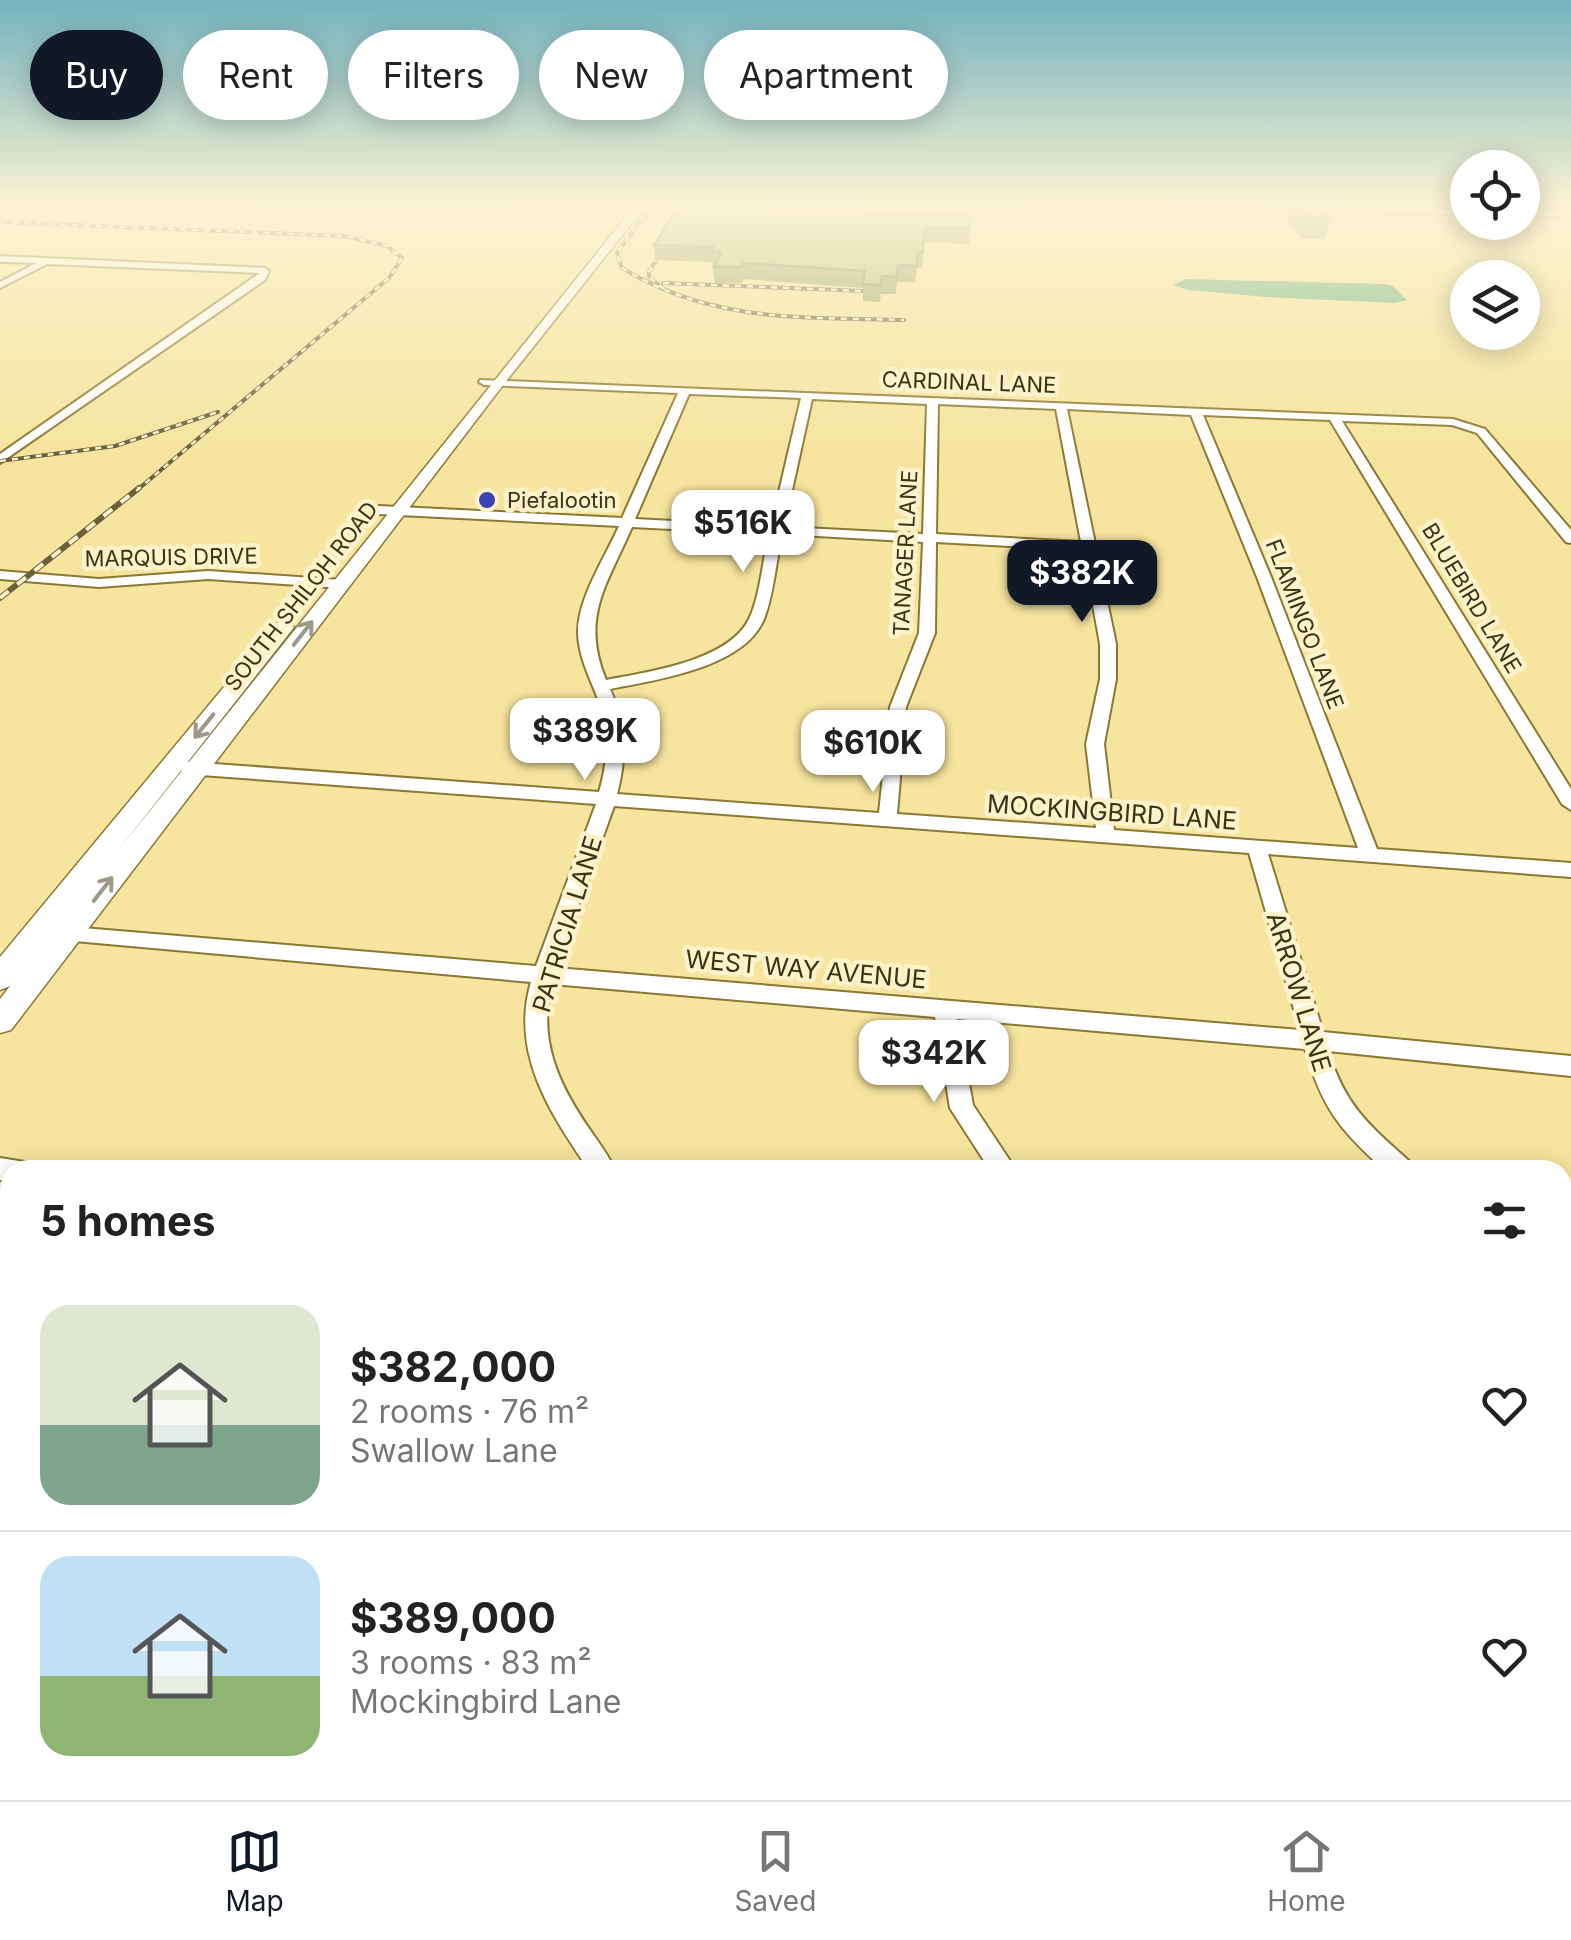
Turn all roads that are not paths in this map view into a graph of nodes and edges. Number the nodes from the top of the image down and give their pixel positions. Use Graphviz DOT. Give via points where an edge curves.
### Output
graph roads {
  1 [pos="249,287"];
  2 [pos="565,287"];
  3 [pos="572,287"];
  4 [pos="491,382"];
  5 [pos="685,390"];
  6 [pos="808,396"];
  7 [pos="933,401"];
  8 [pos="1061,404"];
  9 [pos="1195,410"];
  10 [pos="1334,416"];
  11 [pos="0,459"];
  12 [pos="388,511"];
  13 [pos="626,522"];
  14 [pos="776,530"];
  15 [pos="930,538"];
  16 [pos="1571,539"];
  17 [pos="1089,546"];
  18 [pos="0,575"];
  19 [pos="331,583"];
  20 [pos="602,686"];
  21 [pos="171,766"];
  22 [pos="197,768"];
  23 [pos="607,800"];
  24 [pos="1571,804"];
  25 [pos="887,821"];
  26 [pos="1106,838"];
  27 [pos="1256,848"];
  28 [pos="1370,855"];
  29 [pos="1571,870"];
  30 [pos="36,933"];
  31 [pos="67,935"];
  32 [pos="546,976"];
  33 [pos="0,978"];
  34 [pos="944,1008"];
  35 [pos="0,1020"];
  36 [pos="1313,1040"];
  37 [pos="1571,1066"];
  38 [pos="595,1160"];
  39 [pos="997,1160"];
  40 [pos="1389,1160"];
  1 -- 11 [label="street"];
  2 -- 4 [label="main road, SOUTH SHILOH ROAD"];
  3 -- 4 [label="main road, SOUTH SHILOH ROAD"];
  4 -- 5 [label="street, CARDINAL LANE"];
  4 -- 12 [label="main road, SOUTH SHILOH ROAD"];
  5 -- 6 [label="street, CARDINAL LANE"];
  5 -- 13 [label="street, PATRICIA LANE"];
  6 -- 7 [label="street, CARDINAL LANE"];
  6 -- 14 [label="street"];
  7 -- 8 [label="street, CARDINAL LANE"];
  7 -- 15 [label="street, TANAGER LANE"];
  8 -- 9 [label="street, CARDINAL LANE"];
  8 -- 17 [label="street"];
  9 -- 10 [label="street, CARDINAL LANE"];
  9 -- 28 [label="street, FLAMINGO LANE"];
  10 -- 16 [label="street, CARDINAL LANE" via="1453,422 1482,431"];
  10 -- 24 [label="street, BLUEBIRD LANE"];
  12 -- 13 [label="street"];
  12 -- 19 [label="main road, SOUTH SHILOH ROAD"];
  13 -- 14 [label="street"];
  13 -- 20 [label="street, PATRICIA LANE" via="583,638"];
  14 -- 15 [label="street"];
  14 -- 20 [label="street" via="756,622 746,635 712,658"];
  15 -- 17 [label="street"];
  15 -- 25 [label="street, TANAGER LANE" via="928,633 898,707"];
  17 -- 26 [label="street" via="1108,644 1094,744"];
  18 -- 19 [label="street, MARQUIS DRIVE" via="98,582 208,574"];
  19 -- 21 [label="main road, SOUTH SHILOH ROAD, one-way"];
  22 -- 19 [label="main road, SOUTH SHILOH ROAD, one-way"];
  20 -- 23 [label="street, PATRICIA LANE" via="616,748"];
  21 -- 22 [label="street, MOCKINGBIRD LANE"];
  21 -- 30 [label="main road, SOUTH SHILOH ROAD"];
  22 -- 23 [label="street, MOCKINGBIRD LANE"];
  31 -- 22 [label="main road, SOUTH SHILOH ROAD, one-way"];
  23 -- 25 [label="street, MOCKINGBIRD LANE"];
  23 -- 32 [label="street, PATRICIA LANE"];
  25 -- 26 [label="street, MOCKINGBIRD LANE"];
  26 -- 27 [label="street, MOCKINGBIRD LANE"];
  27 -- 28 [label="street, MOCKINGBIRD LANE"];
  27 -- 36 [label="street, ARROW LANE"];
  28 -- 29 [label="street, MOCKINGBIRD LANE"];
  30 -- 31 [label="street, WEST WAY AVENUE"];
  30 -- 33 [label="main road, SOUTH SHILOH ROAD"];
  31 -- 32 [label="street, WEST WAY AVENUE"];
  31 -- 35 [label="main road, SOUTH SHILOH ROAD"];
  32 -- 34 [label="street, WEST WAY AVENUE"];
  32 -- 38 [label="street, PATRICIA LANE" via="534,1014 541,1062 560,1108"];
  34 -- 36 [label="street, WEST WAY AVENUE"];
  34 -- 39 [label="street" via="962,1108"];
  36 -- 37 [label="street, WEST WAY AVENUE"];
  36 -- 40 [label="street, ARROW LANE" via="1348,1121"];
}
